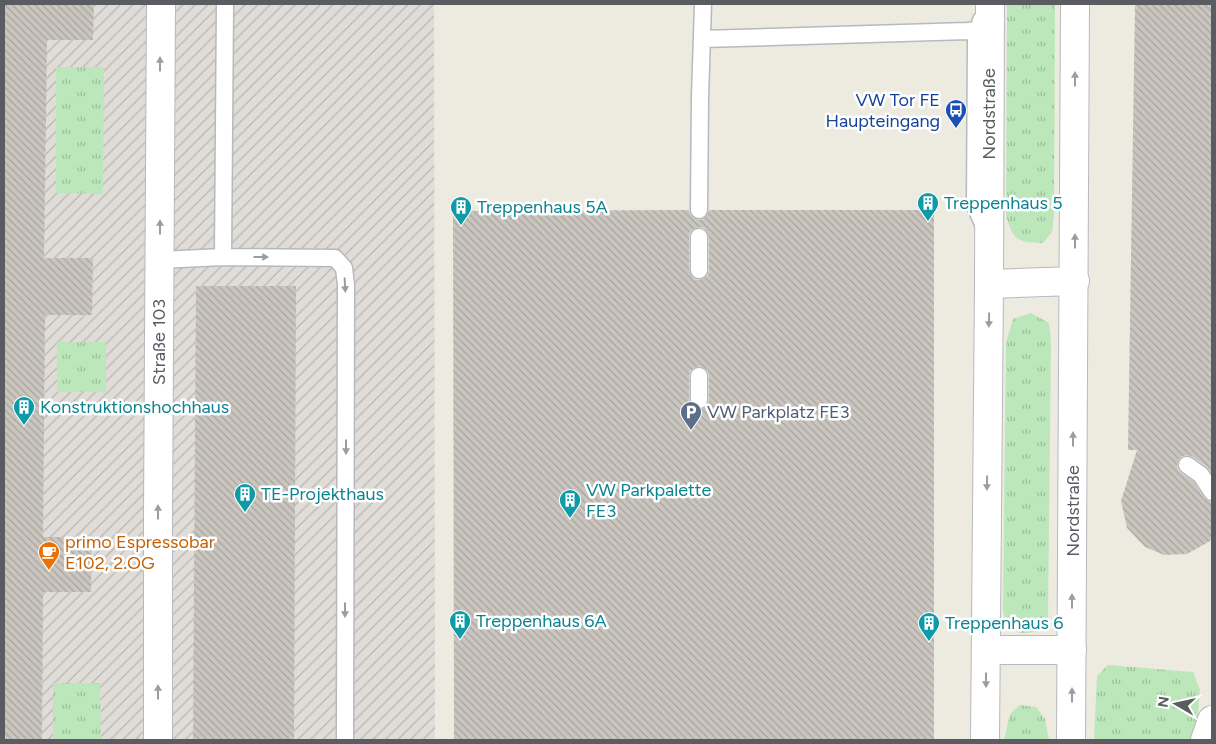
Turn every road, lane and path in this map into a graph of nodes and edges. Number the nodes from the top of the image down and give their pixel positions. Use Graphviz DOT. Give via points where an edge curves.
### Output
graph roads {
  1 [pos="161,4"];
  2 [pos="225,4"];
  3 [pos="703,4"];
  4 [pos="1076,4"];
  5 [pos="986,16"];
  6 [pos="702,39"];
  7 [pos="699,210"];
  8 [pos="699,241"];
  9 [pos="223,257"];
  10 [pos="160,260"];
  11 [pos="699,270"];
  12 [pos="1074,281"];
  13 [pos="989,284"];
  14 [pos="699,376"];
  15 [pos="699,400"];
  16 [pos="1187,465"];
  17 [pos="1212,492"];
  18 [pos="986,650"];
  19 [pos="1072,650"];
  20 [pos="1212,720"];
  21 [pos="158,740"];
  22 [pos="345,740"];
  23 [pos="985,740"];
  24 [pos="1071,740"];
  25 [pos="1205,740"];
  10 -- 1 [label="street, Straße 103, one-way"];
  2 -- 9 [label="lane"];
  3 -- 6 [label="lane"];
  12 -- 4 [label="street, Nordstraße, one-way"];
  5 -- 6 [label="lane" via="968,31"];
  5 -- 13 [label="street, Nordstraße"];
  6 -- 7 [label="lane"];
  8 -- 11 [label="lane"];
  9 -- 10 [label="lane"];
  9 -- 22 [label="lane, one-way" via="335,258 344,268"];
  21 -- 10 [label="street, Straße 103, one-way"];
  12 -- 13 [label="street"];
  19 -- 12 [label="street, Nordstraße, one-way"];
  13 -- 18 [label="street, Nordstraße, one-way"];
  14 -- 15 [label="lane"];
  16 -- 17 [label="lane" via="1201,475"];
  18 -- 19 [label="street"];
  18 -- 23 [label="street, Nordstraße, one-way"];
  24 -- 19 [label="street, Nordstraße, one-way"];
  20 -- 25 [label="street"];
}
